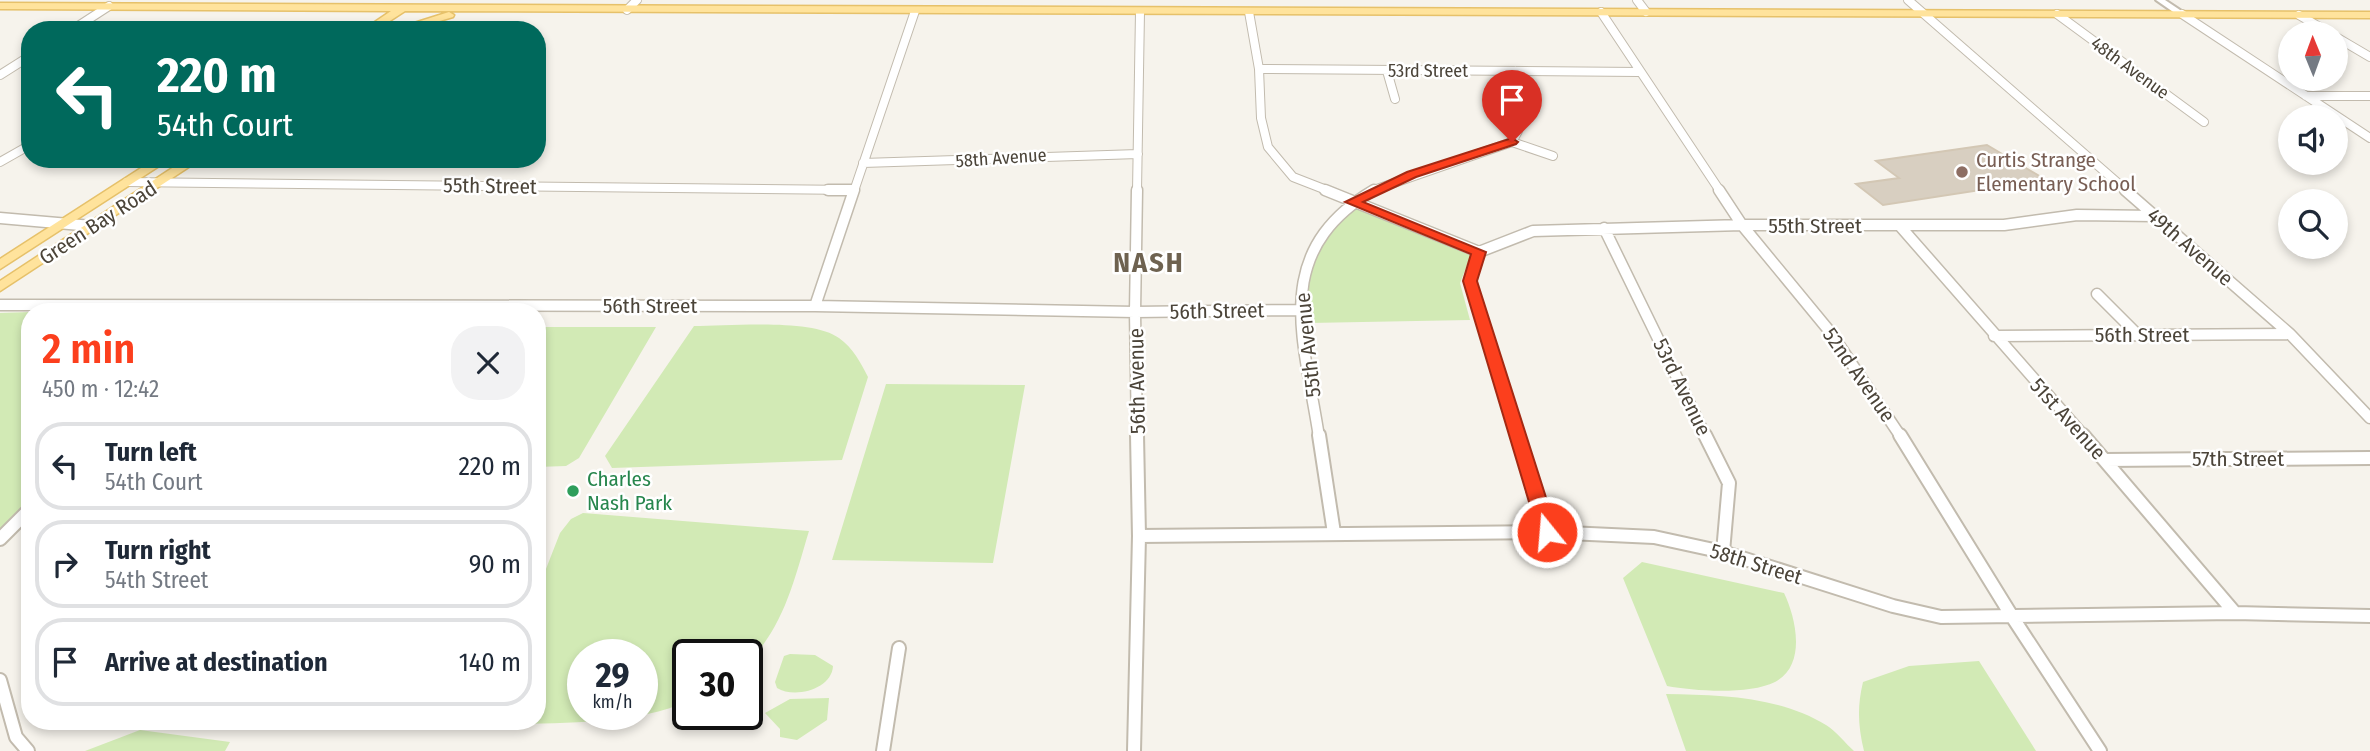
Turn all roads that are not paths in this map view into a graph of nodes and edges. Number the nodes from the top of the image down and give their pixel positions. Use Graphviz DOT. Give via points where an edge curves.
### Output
graph roads {
  1 [pos="390,0"];
  2 [pos="415,0"];
  3 [pos="437,0"];
  4 [pos="458,0"];
  5 [pos="636,0"];
  6 [pos="1637,0"];
  7 [pos="1908,0"];
  8 [pos="2160,0"];
  9 [pos="0,6"];
  10 [pos="110,6"];
  11 [pos="354,6"];
  12 [pos="542,9"];
  13 [pos="421,10"];
  14 [pos="621,10"];
  15 [pos="400,11"];
  16 [pos="915,11"];
  17 [pos="1140,12"];
  18 [pos="1249,12"];
  19 [pos="1601,12"];
  20 [pos="1646,12"];
  21 [pos="338,13"];
  22 [pos="461,13"];
  23 [pos="1924,14"];
  24 [pos="2057,14"];
  25 [pos="2182,14"];
  26 [pos="2299,15"];
  27 [pos="2370,15"];
  28 [pos="86,21"];
  29 [pos="367,21"];
  30 [pos="382,21"];
  31 [pos="389,21"];
  32 [pos="404,21"];
  33 [pos="422,21"];
  34 [pos="2309,21"];
  35 [pos="2348,44"];
  36 [pos="2370,57"];
  37 [pos="19,63"];
  38 [pos="1259,69"];
  39 [pos="1387,71"];
  40 [pos="1515,71"];
  41 [pos="1639,72"];
  42 [pos="0,75"];
  43 [pos="2306,96"];
  44 [pos="2370,96"];
  45 [pos="1395,99"];
  46 [pos="2204,122"];
  47 [pos="2370,138"];
  48 [pos="1512,142"];
  49 [pos="21,150"];
  50 [pos="1138,154"];
  51 [pos="1553,156"];
  52 [pos="0,162"];
  53 [pos="863,163"];
  54 [pos="150,168"];
  55 [pos="182,168"];
  56 [pos="127,182"];
  57 [pos="160,183"];
  58 [pos="853,190"];
  59 [pos="1352,202"];
  60 [pos="2155,216"];
  61 [pos="0,218"];
  62 [pos="62,224"];
  63 [pos="1742,225"];
  64 [pos="92,226"];
  65 [pos="1900,226"];
  66 [pos="1604,228"];
  67 [pos="1479,252"];
  68 [pos="0,265"];
  69 [pos="0,287"];
  70 [pos="2097,294"];
  71 [pos="0,305"];
  72 [pos="21,305"];
  73 [pos="816,306"];
  74 [pos="546,307"];
  75 [pos="1300,310"];
  76 [pos="1135,313"];
  77 [pos="2290,334"];
  78 [pos="1994,336"];
  79 [pos="2140,336"];
  80 [pos="2370,418"];
  81 [pos="2370,458"];
  82 [pos="2105,460"];
  83 [pos="21,518"];
  84 [pos="1547,532"];
  85 [pos="1334,533"];
  86 [pos="1139,536"];
  87 [pos="0,538"];
  88 [pos="1723,552"];
  89 [pos="2235,613"];
  90 [pos="2370,616"];
  91 [pos="2013,618"];
  92 [pos="899,648"];
  93 [pos="0,680"];
  94 [pos="28,751"];
  95 [pos="883,751"];
  96 [pos="1134,751"];
  97 [pos="2100,751"];
  1 -- 11 [label="main road"];
  2 -- 15 [label="main road"];
  3 -- 13 [label="main road"];
  4 -- 12 [label="main road"];
  5 -- 14 [label="street"];
  6 -- 20 [label="street"];
  7 -- 23 [label="street, 49th Avenue"];
  8 -- 25 [label="street"];
  9 -- 10 [label="main road"];
  10 -- 11 [label="main road"];
  10 -- 21 [label="main road"];
  10 -- 28 [label="street"];
  11 -- 15 [label="main road"];
  12 -- 13 [label="main road"];
  12 -- 14 [label="main road"];
  13 -- 15 [label="main road"];
  13 -- 22 [label="main road"];
  13 -- 32 [label="main road"];
  14 -- 16 [label="main road"];
  14 -- 22 [label="main road"];
  15 -- 21 [label="main road"];
  15 -- 30 [label="main road"];
  15 -- 31 [label="main road"];
  16 -- 17 [label="main road"];
  16 -- 53 [label="street"];
  17 -- 18 [label="main road"];
  17 -- 50 [label="street, 56th Avenue"];
  18 -- 19 [label="main road"];
  18 -- 38 [label="street"];
  19 -- 20 [label="main road"];
  19 -- 41 [label="street, 52nd Avenue"];
  20 -- 23 [label="main road"];
  21 -- 29 [label="main road"];
  22 -- 33 [label="main road"];
  23 -- 24 [label="main road"];
  23 -- 60 [label="street, 49th Avenue"];
  24 -- 25 [label="main road"];
  24 -- 46 [label="street, 48th Avenue"];
  25 -- 26 [label="main road"];
  25 -- 43 [label="street"];
  26 -- 27 [label="main road"];
  26 -- 34 [label="street"];
  35 -- 36 [label="street"];
  37 -- 42 [label="street"];
  38 -- 39 [label="street, 53rd Street"];
  38 -- 59 [label="street" via="1261,118 1268,147 1293,177"];
  39 -- 40 [label="street, 53rd Street"];
  39 -- 45 [label="street"];
  40 -- 41 [label="street, 53rd Street"];
  40 -- 48 [label="street" via="1526,90 1526,120"];
  41 -- 63 [label="street, 52nd Avenue"];
  43 -- 44 [label="street"];
  43 -- 47 [label="street"];
  48 -- 51 [label="street"];
  48 -- 59 [label="street" via="1412,174"];
  49 -- 52 [label="street"];
  50 -- 53 [label="street, 58th Avenue"];
  50 -- 76 [label="street, 56th Avenue"];
  53 -- 58 [label="street"];
  54 -- 56 [label="main road, Green Bay Road"];
  55 -- 57 [label="main road, Green Bay Road"];
  56 -- 57 [label="street, 55th Street"];
  56 -- 62 [label="main road, Green Bay Road"];
  57 -- 58 [label="street, 55th Street"];
  57 -- 64 [label="main road, Green Bay Road"];
  58 -- 73 [label="street"];
  59 -- 67 [label="street"];
  59 -- 75 [label="street, 55th Avenue" via="1315,244 1301,282"];
  60 -- 65 [label="street, 55th Street" via="2077,215 2004,225"];
  60 -- 77 [label="street, 49th Avenue"];
  61 -- 62 [label="street"];
  62 -- 64 [label="street"];
  62 -- 68 [label="main road, Green Bay Road"];
  63 -- 65 [label="street, 55th Street"];
  63 -- 66 [label="street, 55th Street"];
  63 -- 91 [label="street, 52nd Avenue" via="1831,333 1914,455"];
  64 -- 69 [label="main road, Green Bay Road"];
  65 -- 78 [label="street, 51st Avenue"];
  66 -- 67 [label="street, 55th Street" via="1533,231"];
  66 -- 88 [label="street, 53rd Avenue" via="1729,483"];
  67 -- 84 [label="street" via="1470,281"];
  70 -- 79 [label="street"];
  71 -- 72 [label="street, 56th Street"];
  73 -- 74 [label="street, 56th Street"];
  73 -- 76 [label="street, 56th Street"];
  75 -- 76 [label="street, 56th Street"];
  75 -- 85 [label="street, 55th Avenue"];
  76 -- 86 [label="street, 56th Avenue"];
  77 -- 79 [label="street, 56th Street"];
  77 -- 80 [label="street, 49th Avenue"];
  78 -- 79 [label="street, 56th Street"];
  78 -- 82 [label="street, 51st Avenue"];
  81 -- 82 [label="street, 57th Street"];
  82 -- 89 [label="street, 51st Avenue"];
  83 -- 87 [label="street"];
  84 -- 85 [label="street, 58th Street"];
  84 -- 88 [label="street, 58th Street" via="1654,537"];
  85 -- 86 [label="street, 58th Street"];
  86 -- 96 [label="street, 56th Avenue"];
  88 -- 91 [label="street, 58th Street" via="1941,617"];
  89 -- 90 [label="street, 58th Street"];
  89 -- 91 [label="street, 58th Street"];
  91 -- 97 [label="street, 52nd Avenue"];
  92 -- 95 [label="street"];
  93 -- 94 [label="street" via="16,737"];
}
